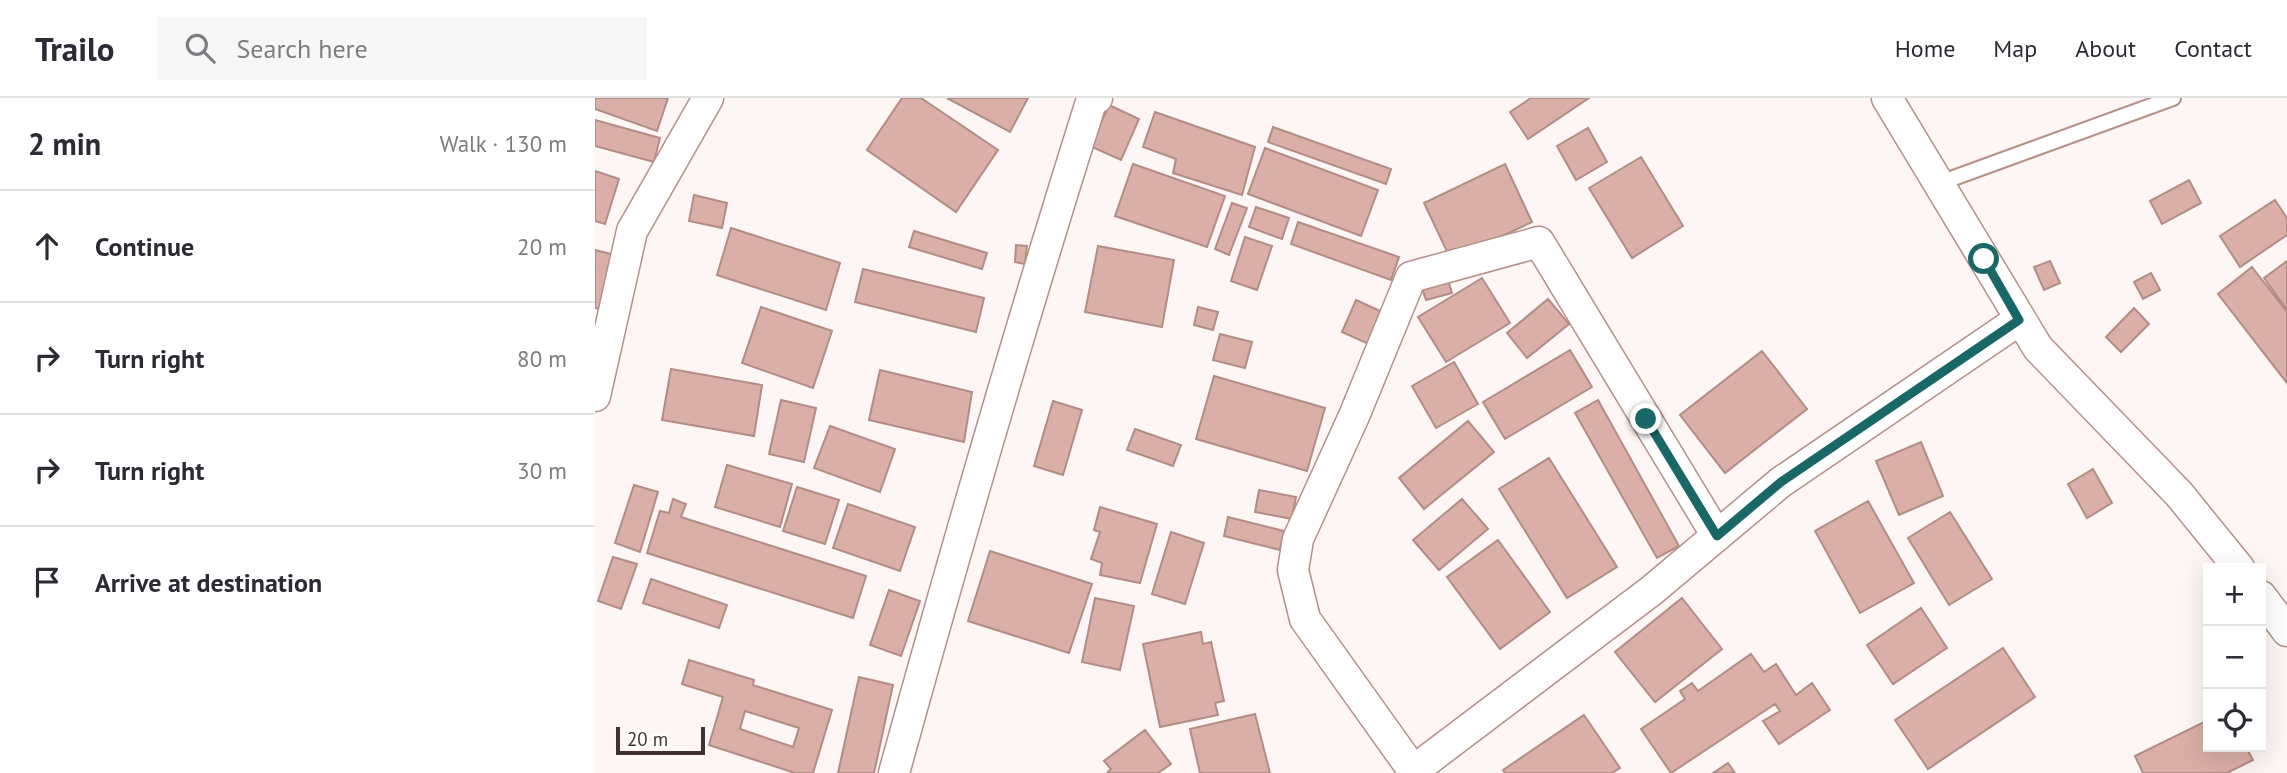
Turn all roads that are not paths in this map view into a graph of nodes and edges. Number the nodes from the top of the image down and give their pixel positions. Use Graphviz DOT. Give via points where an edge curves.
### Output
graph roads {
  1 [pos="708,98"];
  2 [pos="1097,98"];
  3 [pos="1887,98"];
  4 [pos="2173,98"];
  5 [pos="1937,184"];
  6 [pos="2019,320"];
  7 [pos="595,396"];
  8 [pos="1717,536"];
  9 [pos="2235,563"];
  10 [pos="2266,603"];
  11 [pos="2287,631"];
  12 [pos="1414,772"];
  13 [pos="894,773"];
  1 -- 7 [label="street" via="632,231"];
  2 -- 13 [label="street" via="1091,102 981,462"];
  3 -- 5 [label="street"];
  4 -- 5 [label="lane"];
  5 -- 6 [label="street"];
  6 -- 8 [label="street" via="1781,482"];
  6 -- 9 [label="street" via="2038,348 2179,494"];
  8 -- 12 [label="street"];
  8 -- 12 [label="street" via="1539,242 1411,277 1298,539 1293,570 1305,619"];
  10 -- 11 [label="street"];
}
